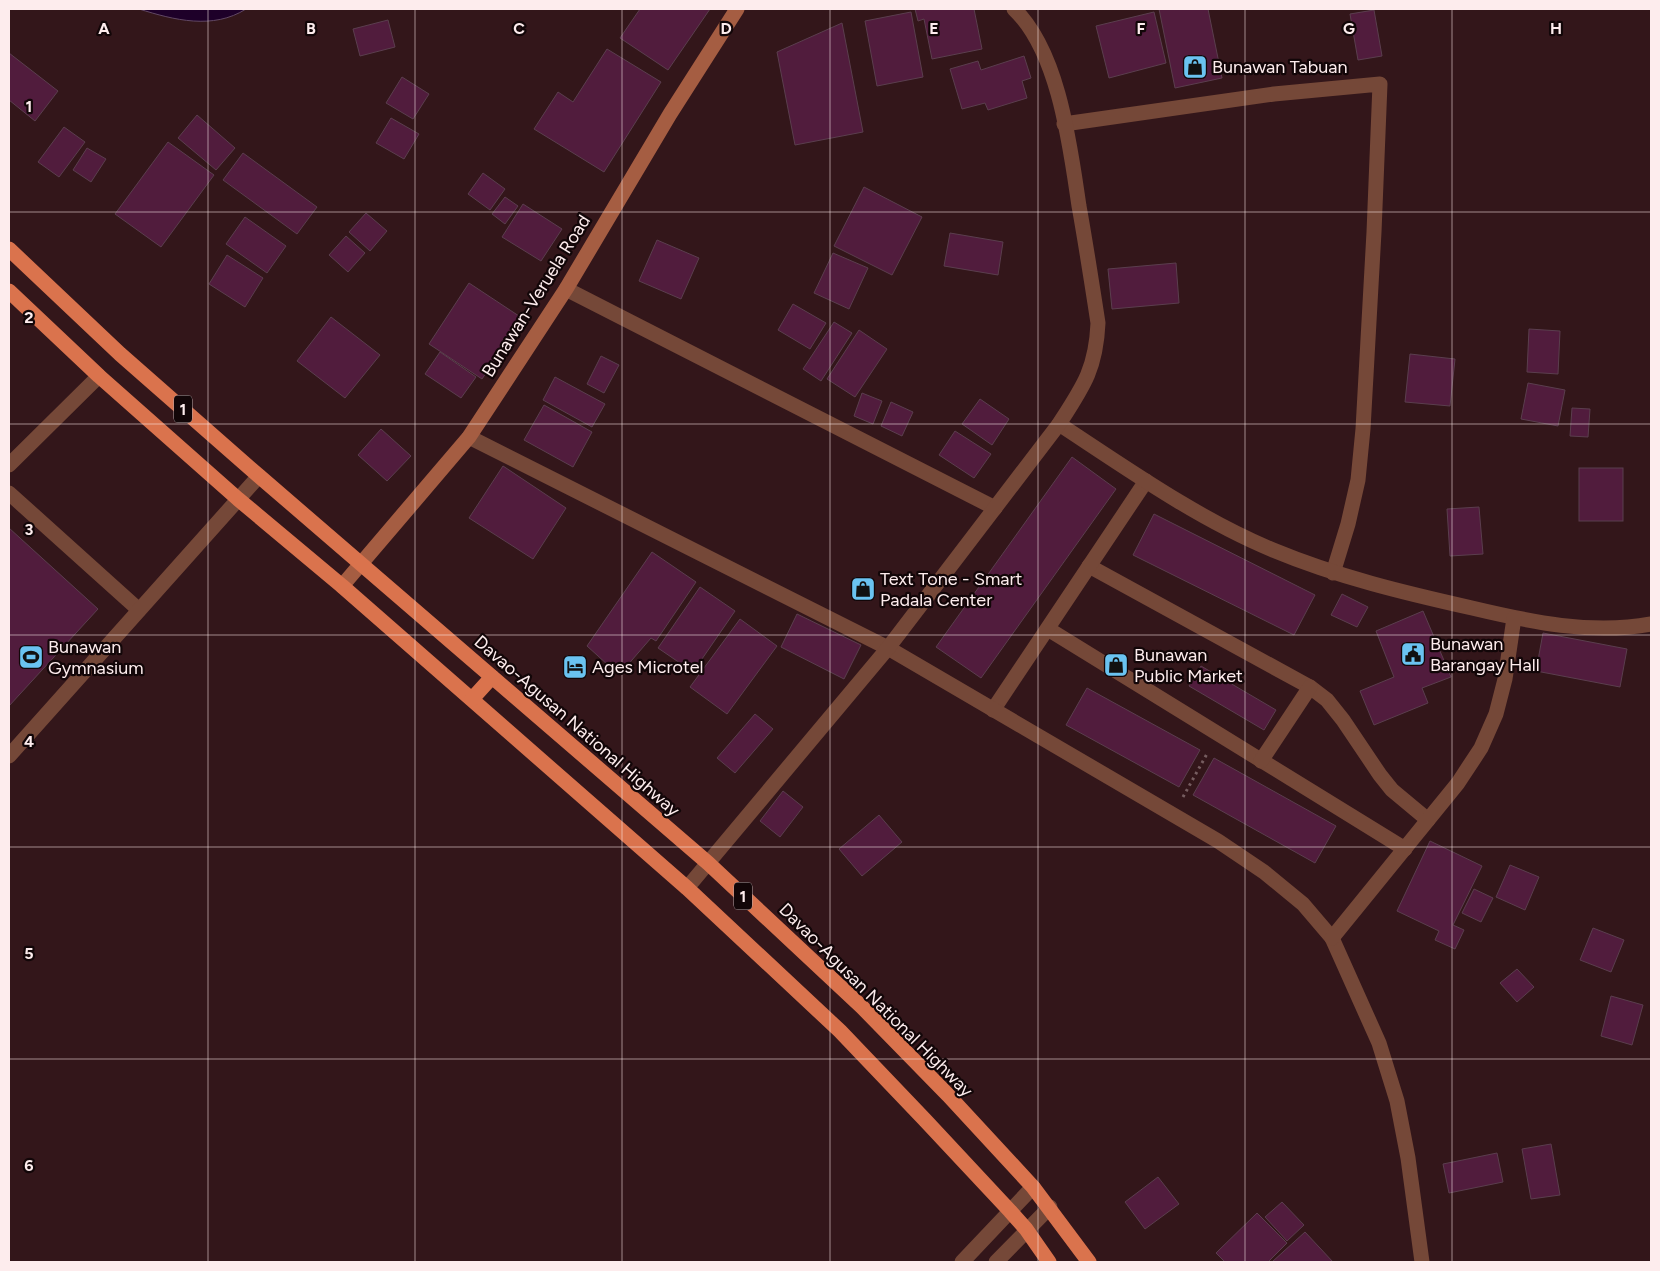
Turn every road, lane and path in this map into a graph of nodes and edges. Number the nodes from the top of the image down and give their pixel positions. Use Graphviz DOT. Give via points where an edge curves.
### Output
graph roads {
  1 [pos="738,9"];
  2 [pos="1014,9"];
  3 [pos="1064,124"];
  4 [pos="9,249"];
  5 [pos="566,289"];
  6 [pos="9,291"];
  7 [pos="99,376"];
  8 [pos="1058,424"];
  9 [pos="469,436"];
  10 [pos="9,465"];
  11 [pos="259,476"];
  12 [pos="1146,481"];
  13 [pos="9,492"];
  14 [pos="238,499"];
  15 [pos="995,508"];
  16 [pos="362,564"];
  17 [pos="1089,566"];
  18 [pos="1334,573"];
  19 [pos="342,586"];
  20 [pos="139,610"];
  21 [pos="1514,618"];
  22 [pos="1651,624"];
  23 [pos="1048,630"];
  24 [pos="888,648"];
  25 [pos="492,677"];
  26 [pos="1310,686"];
  27 [pos="472,699"];
  28 [pos="993,710"];
  29 [pos="1218,734"];
  30 [pos="9,756"];
  31 [pos="1261,761"];
  32 [pos="1173,814"];
  33 [pos="1428,820"];
  34 [pos="1405,849"];
  35 [pos="708,863"];
  36 [pos="687,888"];
  37 [pos="1332,938"];
  38 [pos="1033,1187"];
  39 [pos="1050,1207"];
  40 [pos="1010,1211"];
  41 [pos="1026,1229"];
  42 [pos="962,1262"];
  43 [pos="996,1262"];
  44 [pos="1050,1262"];
  45 [pos="1089,1262"];
  46 [pos="1422,1262"];
  1 -- 5 [label="main road, Bunawan-Veruela Road" via="670,114"];
  2 -- 3 [label="street" via="1039,42 1053,74"];
  3 -- 8 [label="street" via="1098,323 1092,366 1084,386"];
  3 -- 18 [label="street" via="1274,94 1380,84 1363,429 1358,480"];
  4 -- 11 [label="highway, Davao-Agusan National Highway / 1" via="120,354"];
  5 -- 9 [label="main road, Bunawan-Veruela Road"];
  5 -- 15 [label="street"];
  6 -- 7 [label="highway, 1"];
  7 -- 10 [label="street"];
  7 -- 14 [label="highway, 1"];
  8 -- 12 [label="street"];
  8 -- 15 [label="street"];
  9 -- 16 [label="main road, Bunawan-Veruela Road"];
  9 -- 24 [label="street"];
  11 -- 14 [label="street"];
  11 -- 16 [label="highway, Davao-Agusan National Highway / 1"];
  12 -- 17 [label="street"];
  12 -- 18 [label="street" via="1272,549"];
  13 -- 20 [label="street"];
  14 -- 19 [label="highway, 1"];
  14 -- 20 [label="street"];
  15 -- 24 [label="street"];
  16 -- 19 [label="main road, Bunawan-Veruela Road"];
  16 -- 25 [label="highway, Davao-Agusan National Highway / 1"];
  17 -- 23 [label="street"];
  17 -- 26 [label="street"];
  18 -- 21 [label="street"];
  19 -- 27 [label="highway, 1"];
  20 -- 30 [label="street"];
  21 -- 22 [label="street" via="1600,629"];
  21 -- 33 [label="street" via="1496,714 1481,748"];
  23 -- 28 [label="street"];
  23 -- 29 [label="street"];
  24 -- 28 [label="street"];
  24 -- 35 [label="street"];
  25 -- 27 [label="highway"];
  25 -- 35 [label="highway, Davao-Agusan National Highway / 1"];
  26 -- 31 [label="street"];
  26 -- 33 [label="street" via="1343,720 1392,790"];
  27 -- 36 [label="highway, 1"];
  28 -- 32 [label="street"];
  29 -- 31 [label="street"];
  29 -- 32 [label="path"];
  31 -- 34 [label="street"];
  32 -- 37 [label="street" via="1264,872 1303,904"];
  33 -- 34 [label="street"];
  34 -- 37 [label="street"];
  35 -- 36 [label="street"];
  35 -- 38 [label="highway, Davao-Agusan National Highway / 1" via="862,1007"];
  36 -- 40 [label="highway, 1" via="840,1031"];
  37 -- 46 [label="street" via="1380,1043 1397,1101"];
  38 -- 39 [label="highway, Davao-Agusan National Highway / 1"];
  38 -- 40 [label="street"];
  39 -- 41 [label="street"];
  39 -- 45 [label="highway, Davao-Agusan National Highway / 1"];
  40 -- 41 [label="highway, 1"];
  40 -- 42 [label="street"];
  41 -- 43 [label="street"];
  41 -- 44 [label="highway, 1"];
}
